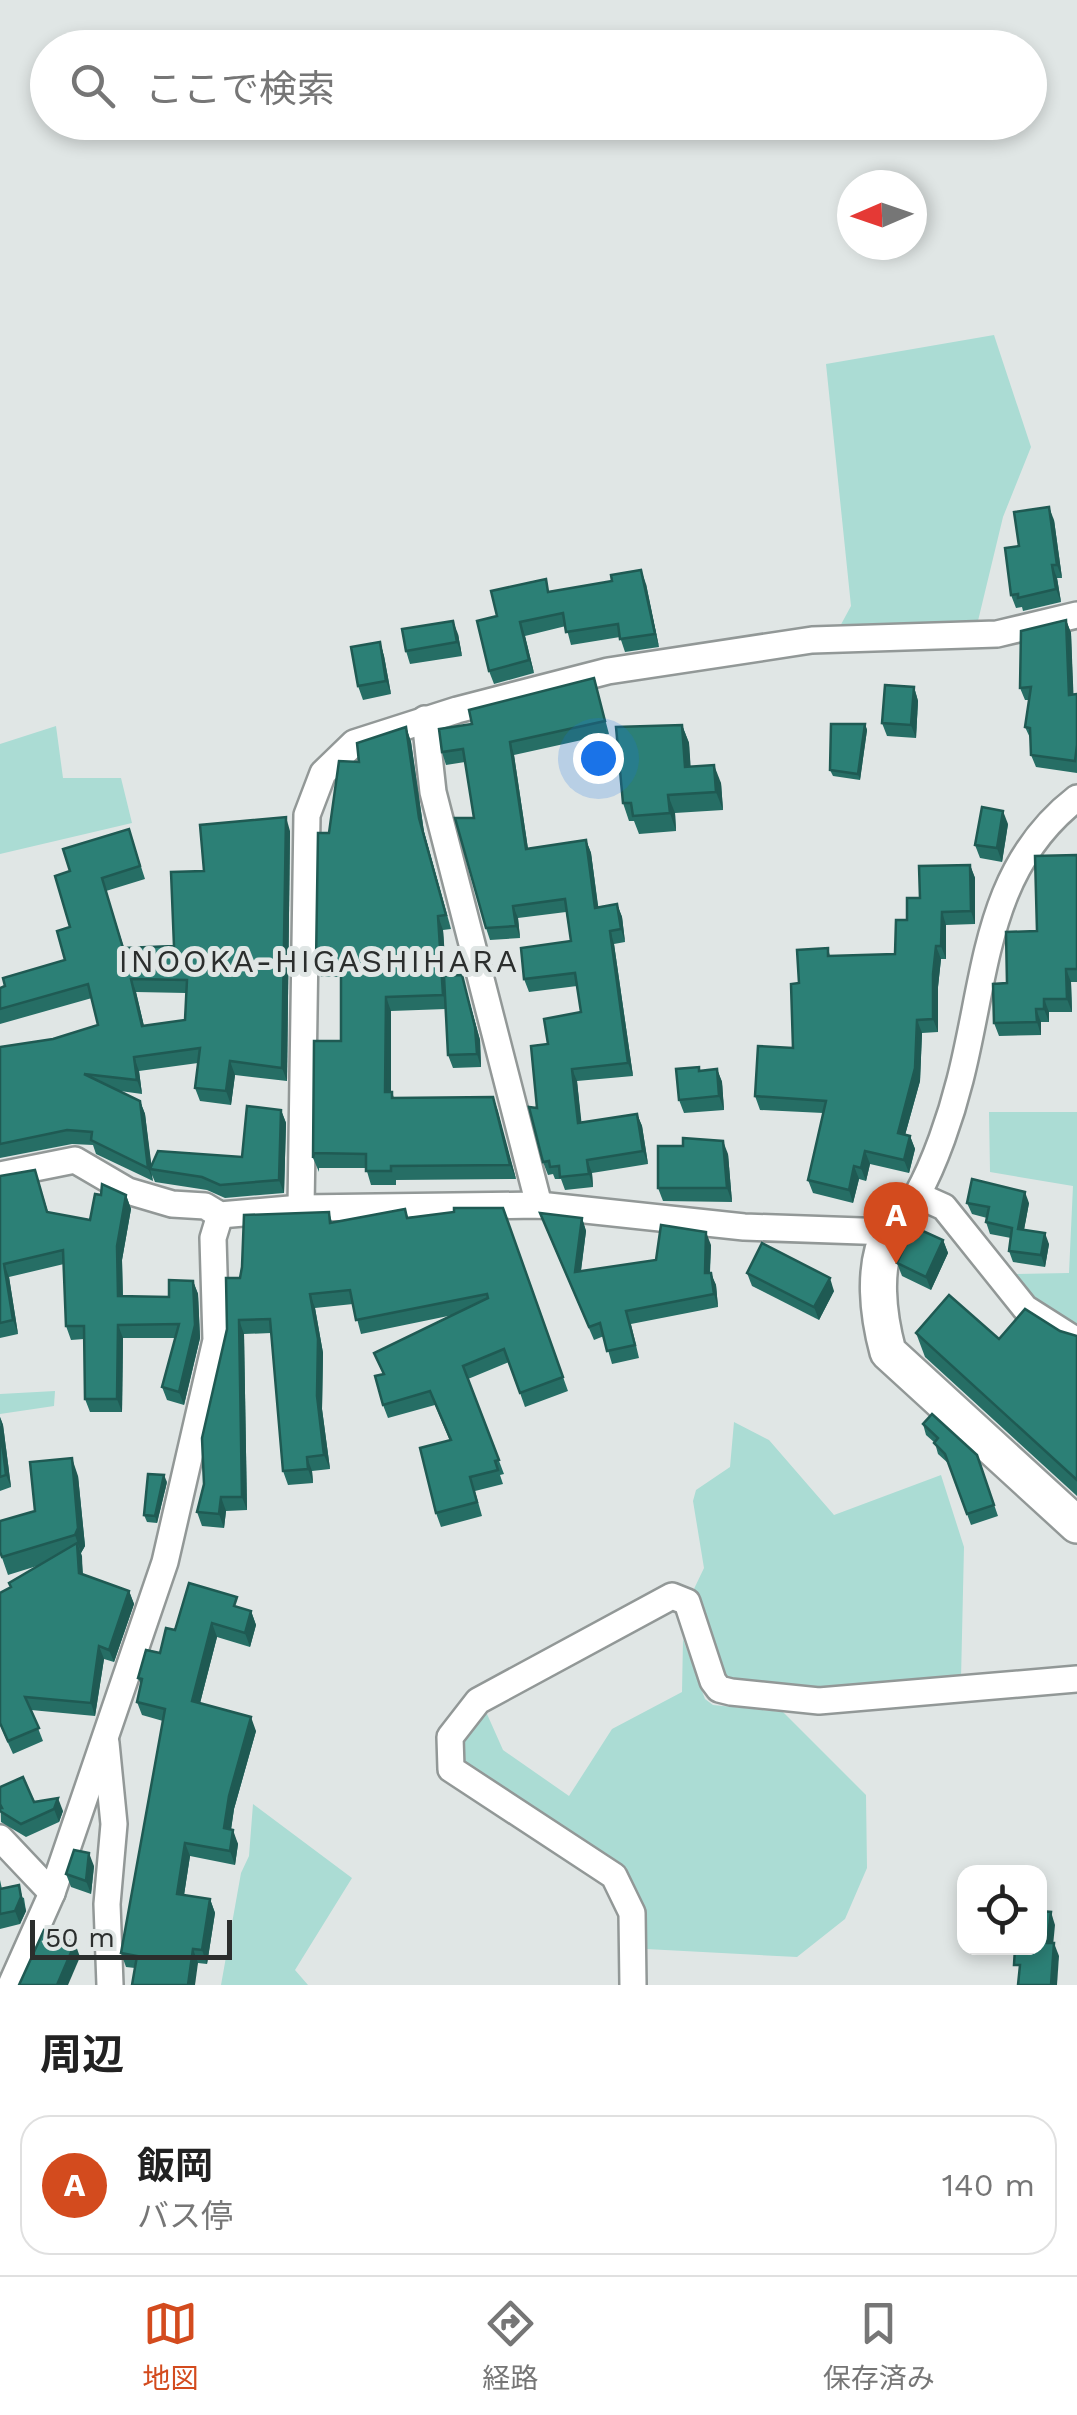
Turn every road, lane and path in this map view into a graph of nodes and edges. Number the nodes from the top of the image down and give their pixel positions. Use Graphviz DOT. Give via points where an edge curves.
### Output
graph roads {
  1 [pos="1077,615"];
  2 [pos="425,719"];
  3 [pos="1077,798"];
  4 [pos="0,1175"];
  5 [pos="917,1195"];
  6 [pos="539,1204"];
  7 [pos="301,1208"];
  8 [pos="220,1215"];
  9 [pos="890,1232"];
  10 [pos="1077,1341"];
  11 [pos="1077,1525"];
  12 [pos="1077,1679"];
  13 [pos="106,1738"];
  14 [pos="0,1838"];
  15 [pos="52,1894"];
  16 [pos="13,1956"];
  17 [pos="11,1985"];
  18 [pos="110,1985"];
  19 [pos="634,1985"];
  1 -- 2 [label="street" via="997,634 812,640 626,668"];
  2 -- 6 [label="street" via="432,792"];
  2 -- 7 [label="street" via="342,751 323,774 307,815"];
  3 -- 5 [label="street" via="1045,823 1008,882 959,1084"];
  4 -- 8 [label="street" via="75,1160 128,1192 205,1206"];
  5 -- 9 [label="street"];
  5 -- 10 [label="street" via="944,1207 1025,1308"];
  6 -- 7 [label="street"];
  6 -- 9 [label="street" via="744,1227"];
  7 -- 8 [label="street"];
  8 -- 13 [label="street" via="213,1238 216,1340 165,1562"];
  9 -- 11 [label="street" via="880,1252 888,1352"];
  12 -- 19 [label="street" via="820,1701 719,1690 687,1602 672,1596 478,1701 450,1738 451,1769 614,1876 632,1913"];
  13 -- 15 [label="street"];
  13 -- 18 [label="street" via="114,1824 107,1904"];
  14 -- 15 [label="street"];
  15 -- 16 [label="street"];
  16 -- 17 [label="street"];
}
